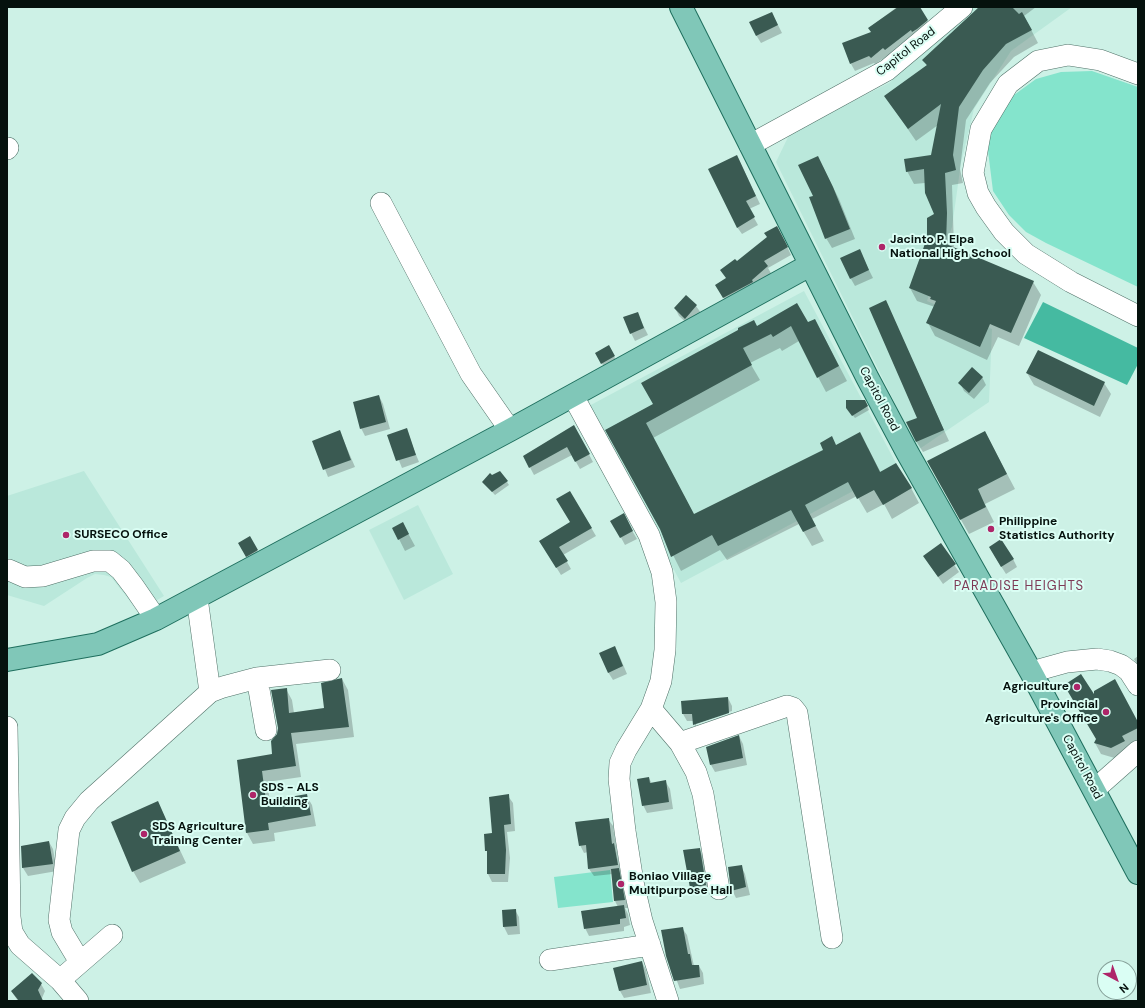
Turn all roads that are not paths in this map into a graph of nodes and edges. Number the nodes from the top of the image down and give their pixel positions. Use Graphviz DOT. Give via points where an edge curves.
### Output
graph roads {
  1 [pos="681,7"];
  2 [pos="962,7"];
  3 [pos="1138,74"];
  4 [pos="750,145"];
  5 [pos="381,203"];
  6 [pos="810,265"];
  7 [pos="1138,316"];
  8 [pos="573,396"];
  9 [pos="510,430"];
  10 [pos="9,570"];
  11 [pos="197,598"];
  12 [pos="156,619"];
  13 [pos="7,660"];
  14 [pos="330,670"];
  15 [pos="1031,672"];
  16 [pos="257,678"];
  17 [pos="1138,685"];
  18 [pos="210,692"];
  19 [pos="651,709"];
  20 [pos="7,727"];
  21 [pos="266,730"];
  22 [pos="680,744"];
  23 [pos="1138,751"];
  24 [pos="1094,790"];
  25 [pos="1138,873"];
  26 [pos="719,889"];
  27 [pos="112,935"];
  28 [pos="832,938"];
  29 [pos="650,944"];
  30 [pos="550,960"];
  31 [pos="80,962"];
  32 [pos="60,980"];
  33 [pos="78,1001"];
  34 [pos="668,1001"];
  1 -- 4 [label="main road"];
  2 -- 4 [label="street, Capitol Road" via="887,70"];
  3 -- 7 [label="street" via="1100,60 1068,55 1038,61 1008,84 981,129 973,173 978,193 986,207 1004,232 1026,254 1071,282"];
  4 -- 6 [label="main road, Capitol Road"];
  5 -- 9 [label="street" via="470,374"];
  6 -- 8 [label="main road"];
  6 -- 15 [label="main road, Capitol Road" via="903,446"];
  8 -- 9 [label="main road"];
  8 -- 19 [label="street" via="649,534 662,572 666,602 665,650 661,681"];
  9 -- 11 [label="main road"];
  10 -- 12 [label="street" via="25,577 43,576 93,561 110,561 121,570"];
  11 -- 12 [label="main road"];
  11 -- 18 [label="street"];
  12 -- 13 [label="main road" via="98,644"];
  14 -- 16 [label="street"];
  15 -- 17 [label="street" via="1067,662 1097,659 1121,665 1129,671"];
  15 -- 24 [label="main road, Capitol Road"];
  16 -- 18 [label="street"];
  16 -- 21 [label="street"];
  18 -- 31 [label="street" via="89,801 69,830 59,920 62,932"];
  19 -- 22 [label="street"];
  19 -- 29 [label="street" via="620,763 619,779 633,882"];
  20 -- 32 [label="street" via="12,932 20,945"];
  22 -- 26 [label="street" via="696,772 703,794"];
  22 -- 28 [label="street" via="788,706 797,713"];
  23 -- 24 [label="street"];
  24 -- 25 [label="main road, Capitol Road"];
  27 -- 31 [label="street"];
  29 -- 30 [label="street"];
  29 -- 34 [label="street"];
  31 -- 32 [label="street"];
  32 -- 33 [label="street"];
}
